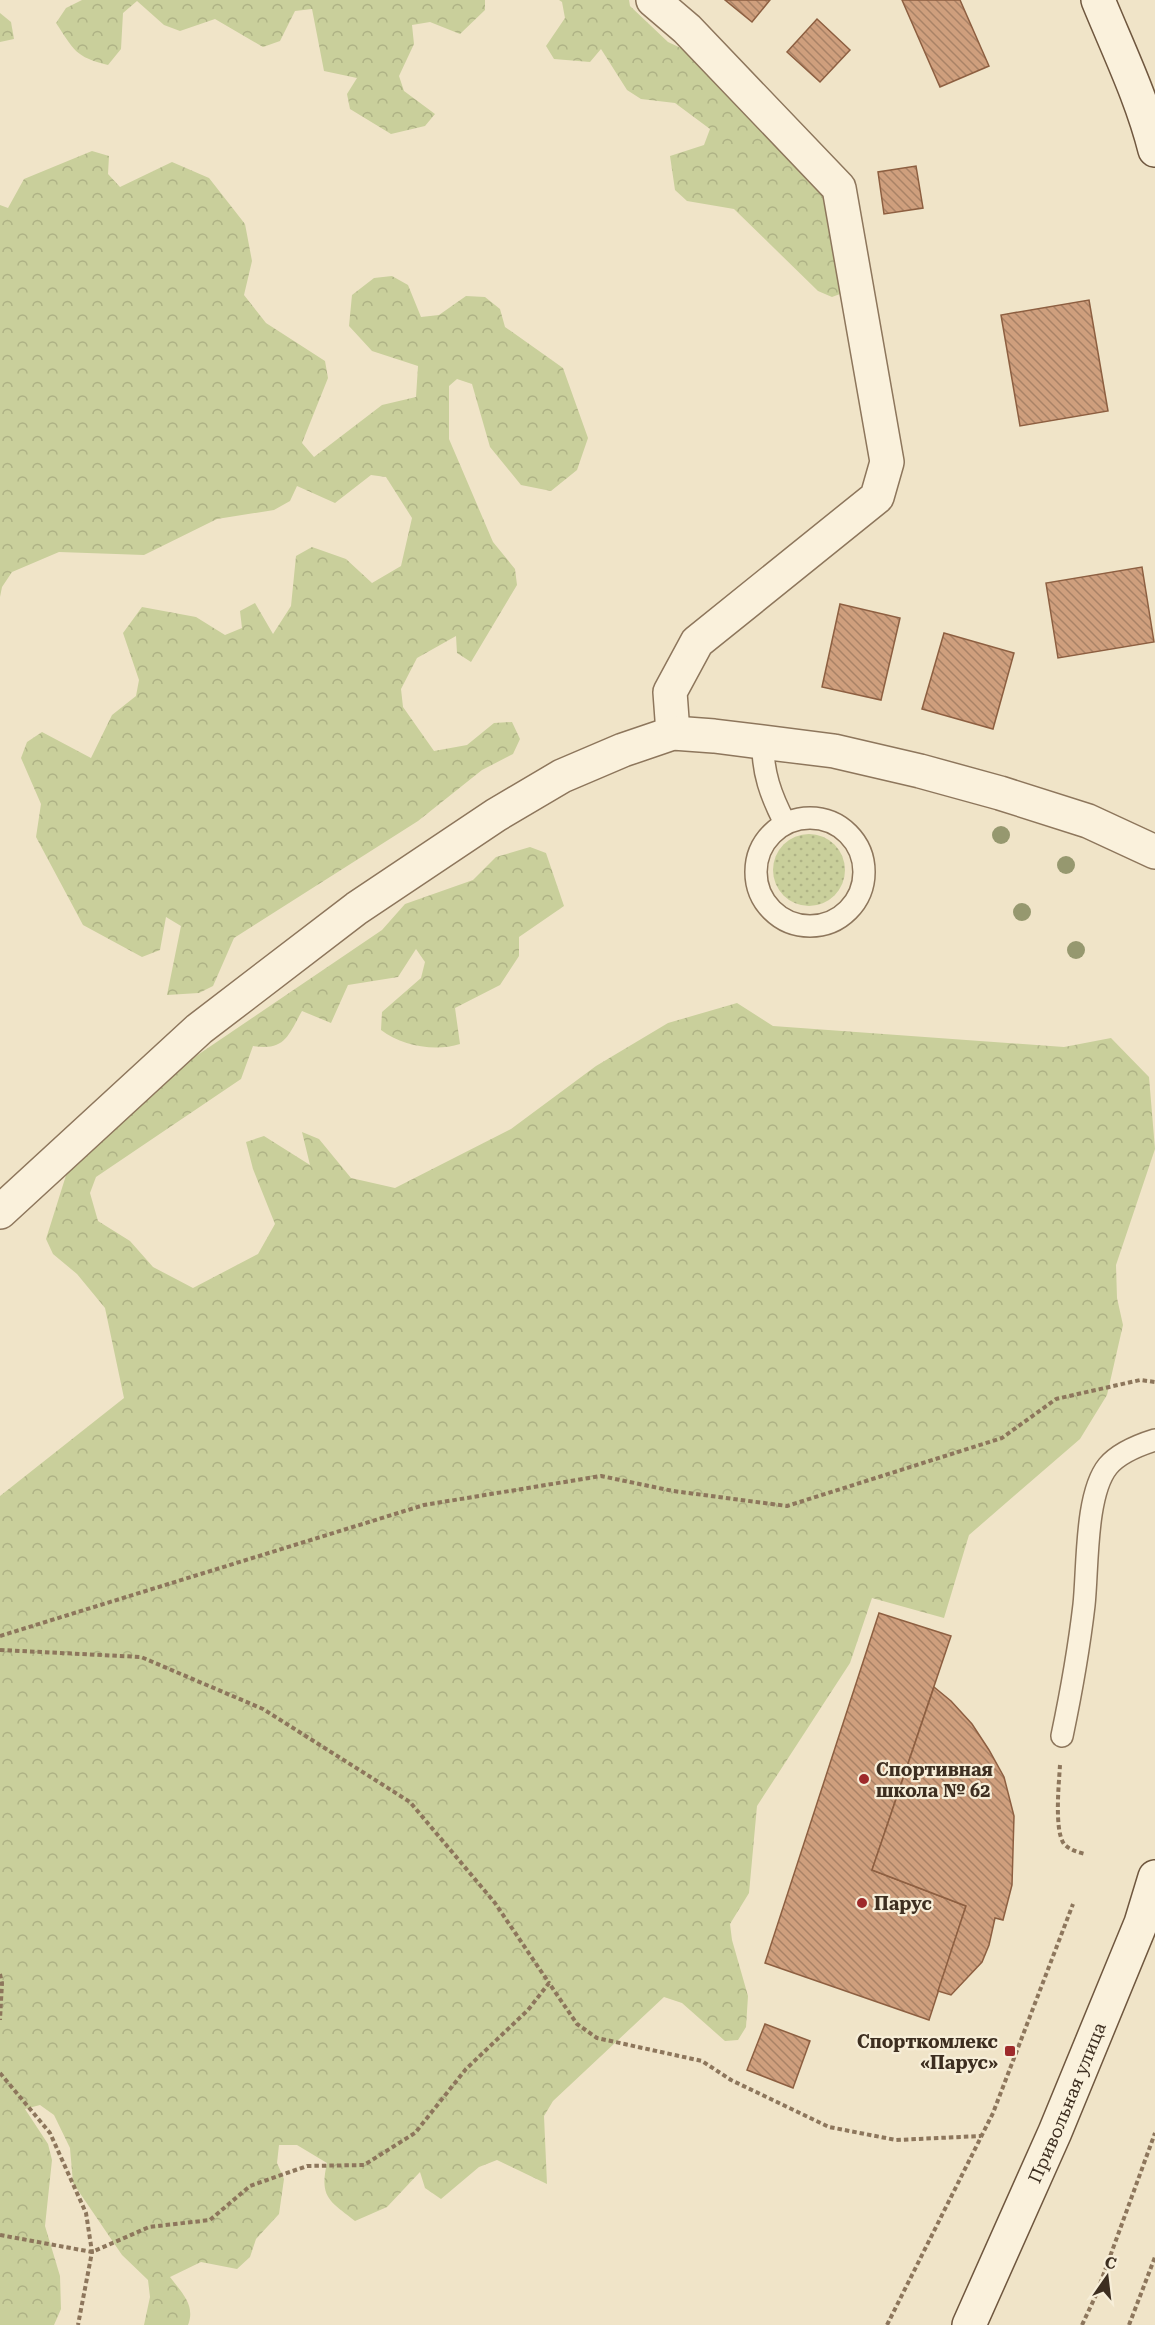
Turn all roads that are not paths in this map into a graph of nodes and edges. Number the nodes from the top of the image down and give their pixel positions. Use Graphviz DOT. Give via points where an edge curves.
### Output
graph roads {
  1 [pos="653,0"];
  2 [pos="1098,0"];
  3 [pos="1155,150"];
  4 [pos="673,733"];
  5 [pos="763,741"];
  6 [pos="785,823"];
  7 [pos="1155,852"];
  8 [pos="0,1212"];
  9 [pos="1155,1440"];
  10 [pos="1063,1735"];
  11 [pos="1155,1877"];
  12 [pos="969,2325"];
  1 -- 4 [label="street" via="687,29 839,188 887,462 877,497 697,642 670,693"];
  2 -- 3 [label="street"];
  4 -- 5 [label="street"];
  4 -- 8 [label="street" via="562,776 357,908 199,1029"];
  5 -- 6 [label="lane" via="767,784"];
  5 -- 7 [label="street" via="834,751 1000,793 1088,821"];
  6 -- 6 [label="lane" via="821,819 844,830 857,846 864,875 856,899 835,920 817,926 801,925 775,913 761,895 755,871 761,847"];
  9 -- 10 [label="lane" via="1133,1448 1108,1466 1097,1486 1084,1605"];
  11 -- 12 [label="street, Привольная улица" via="1141,1923 1055,2132"];
}
